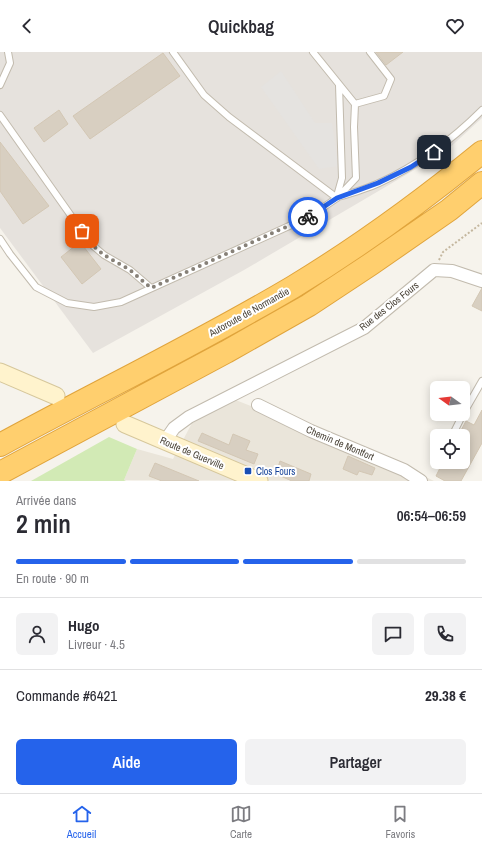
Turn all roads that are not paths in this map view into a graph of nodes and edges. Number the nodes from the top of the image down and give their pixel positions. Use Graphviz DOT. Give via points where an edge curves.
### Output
graph roads {
  1 [pos="8,52"];
  2 [pos="173,52"];
  3 [pos="313,52"];
  4 [pos="370,52"];
  5 [pos="0,85"];
  6 [pos="339,85"];
  7 [pos="355,104"];
  8 [pos="482,110"];
  9 [pos="0,115"];
  10 [pos="482,152"];
  11 [pos="482,183"];
  12 [pos="337,198"];
  13 [pos="0,239"];
  14 [pos="482,281"];
  15 [pos="151,288"];
  16 [pos="0,372"];
  17 [pos="482,381"];
  18 [pos="56,396"];
  19 [pos="470,402"];
  20 [pos="258,404"];
  21 [pos="125,424"];
  22 [pos="164,441"];
  23 [pos="0,445"];
  24 [pos="0,473"];
  25 [pos="259,481"];
  26 [pos="421,481"];
  1 -- 5 [label="lane" via="10,63"];
  2 -- 12 [label="lane" via="204,95 228,117"];
  3 -- 6 [label="lane"];
  4 -- 7 [label="lane" via="391,79 384,96"];
  6 -- 7 [label="lane"];
  6 -- 12 [label="lane" via="342,178"];
  7 -- 12 [label="lane" via="356,178"];
  8 -- 12 [label="lane" via="434,152 411,167 378,183"];
  9 -- 15 [label="lane" via="91,244 130,270"];
  10 -- 23 [label="highway, Autoroute de Normandie" via="360,244 294,287"];
  11 -- 24 [label="highway" via="449,210 309,305"];
  12 -- 15 [label="lane" via="309,217"];
  13 -- 15 [label="lane" via="36,287 67,302 94,307 121,302"];
  14 -- 22 [label="street, Rue des Clos Fours" via="452,271 434,270 364,328 189,416 174,428"];
  16 -- 18 [label="street"];
  17 -- 19 [label="lane"];
  20 -- 26 [label="street, Chemin de Montfort" via="311,431 404,470"];
  21 -- 22 [label="street, Route de Guerville"];
  22 -- 25 [label="street, Route de Guerville"];
}
